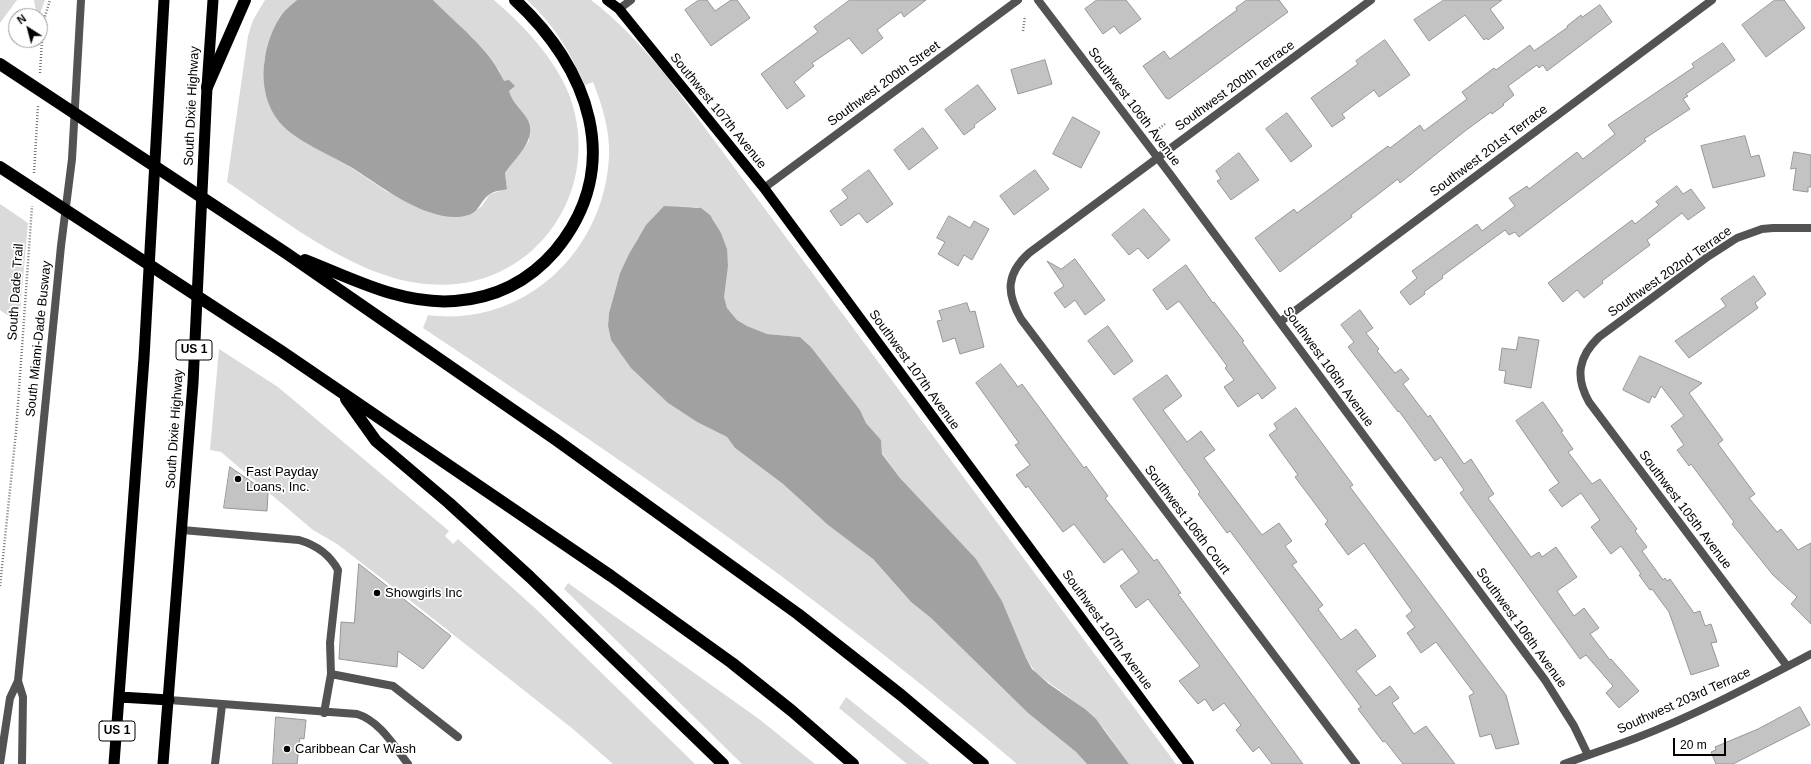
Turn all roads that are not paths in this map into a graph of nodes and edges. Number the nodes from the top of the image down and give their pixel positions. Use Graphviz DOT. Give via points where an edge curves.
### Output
graph roads {
  1 [pos="81,0"];
  2 [pos="164,0"];
  3 [pos="213,0"];
  4 [pos="245,0"];
  5 [pos="514,0"];
  6 [pos="607,0"];
  7 [pos="631,0"];
  8 [pos="1018,0"];
  9 [pos="1038,0"];
  10 [pos="1371,0"];
  11 [pos="1712,0"];
  12 [pos="619,9"];
  13 [pos="0,64"];
  14 [pos="207,87"];
  15 [pos="1158,158"];
  16 [pos="0,167"];
  17 [pos="764,188"];
  18 [pos="1811,228"];
  19 [pos="286,253"];
  20 [pos="1010,287"];
  21 [pos="1280,322"];
  22 [pos="1582,363"];
  23 [pos="341,392"];
  24 [pos="182,530"];
  25 [pos="1811,654"];
  26 [pos="1787,666"];
  27 [pos="331,674"];
  28 [pos="18,681"];
  29 [pos="120,697"];
  30 [pos="169,700"];
  31 [pos="222,705"];
  32 [pos="324,713"];
  33 [pos="458,737"];
  34 [pos="1588,755"];
  35 [pos="0,764"];
  36 [pos="22,764"];
  37 [pos="114,764"];
  38 [pos="163,764"];
  39 [pos="216,764"];
  40 [pos="408,764"];
  41 [pos="724,764"];
  42 [pos="853,764"];
  43 [pos="983,764"];
  44 [pos="1190,764"];
  45 [pos="1356,764"];
  46 [pos="1564,764"];
  1 -- 28 [label="street, South Miami-Dade Busway" via="72,159 60,246"];
  2 -- 29 [label="highway, US 1" via="144,350"];
  3 -- 14 [label="highway, South Dixie Highway / US 1"];
  4 -- 14 [label="highway"];
  5 -- 19 [label="highway" via="542,27 563,56 583,96 592,137 592,171 586,198 580,215 552,254 532,272 502,291 482,297 437,302 380,291"];
  6 -- 12 [label="main road, Southwest 107th Avenue"];
  7 -- 12 [label="street"];
  8 -- 17 [label="street, Southwest 200th Street"];
  9 -- 15 [label="street, Southwest 106th Avenue"];
  10 -- 15 [label="street, Southwest 200th Terrace"];
  11 -- 21 [label="street, Southwest 201st Terrace"];
  12 -- 17 [label="main road, Southwest 107th Avenue"];
  13 -- 19 [label="highway"];
  14 -- 24 [label="highway, South Dixie Highway / US 1" via="193,383"];
  15 -- 20 [label="street, Southwest 200th Terrace" via="1029,253 1015,269"];
  15 -- 21 [label="street, Southwest 106th Avenue"];
  16 -- 23 [label="highway"];
  17 -- 44 [label="main road, Southwest 107th Avenue"];
  18 -- 22 [label="street, Southwest 202nd Terrace" via="1762,229 1728,243 1599,337 1589,348"];
  19 -- 43 [label="highway" via="555,439 798,614"];
  20 -- 45 [label="street, Southwest 106th Court" via="1010,297 1021,319"];
  21 -- 34 [label="street, Southwest 106th Avenue" via="1545,680 1574,726"];
  22 -- 26 [label="street, Southwest 105th Avenue" via="1580,382 1590,402"];
  23 -- 41 [label="highway" via="376,441 530,577"];
  23 -- 42 [label="highway" via="662,612 732,663"];
  24 -- 27 [label="street" via="299,540 309,543 333,560 338,570 330,643"];
  24 -- 30 [label="highway, South Dixie Highway / US 1"];
  25 -- 26 [label="street, Southwest 203rd Terrace"];
  26 -- 34 [label="street, Southwest 203rd Terrace" via="1637,738"];
  27 -- 32 [label="street"];
  27 -- 33 [label="street" via="393,686"];
  28 -- 35 [label="street, South Miami-Dade Busway" via="10,698"];
  28 -- 36 [label="street, South Miami-Dade Busway" via="23,697"];
  29 -- 30 [label="highway"];
  29 -- 37 [label="highway, US 1"];
  30 -- 31 [label="street"];
  30 -- 38 [label="highway, South Dixie Highway / US 1"];
  31 -- 32 [label="street"];
  31 -- 39 [label="street"];
  32 -- 40 [label="street" via="357,714 368,718"];
  34 -- 46 [label="street, Southwest 203rd Terrace"];
}
